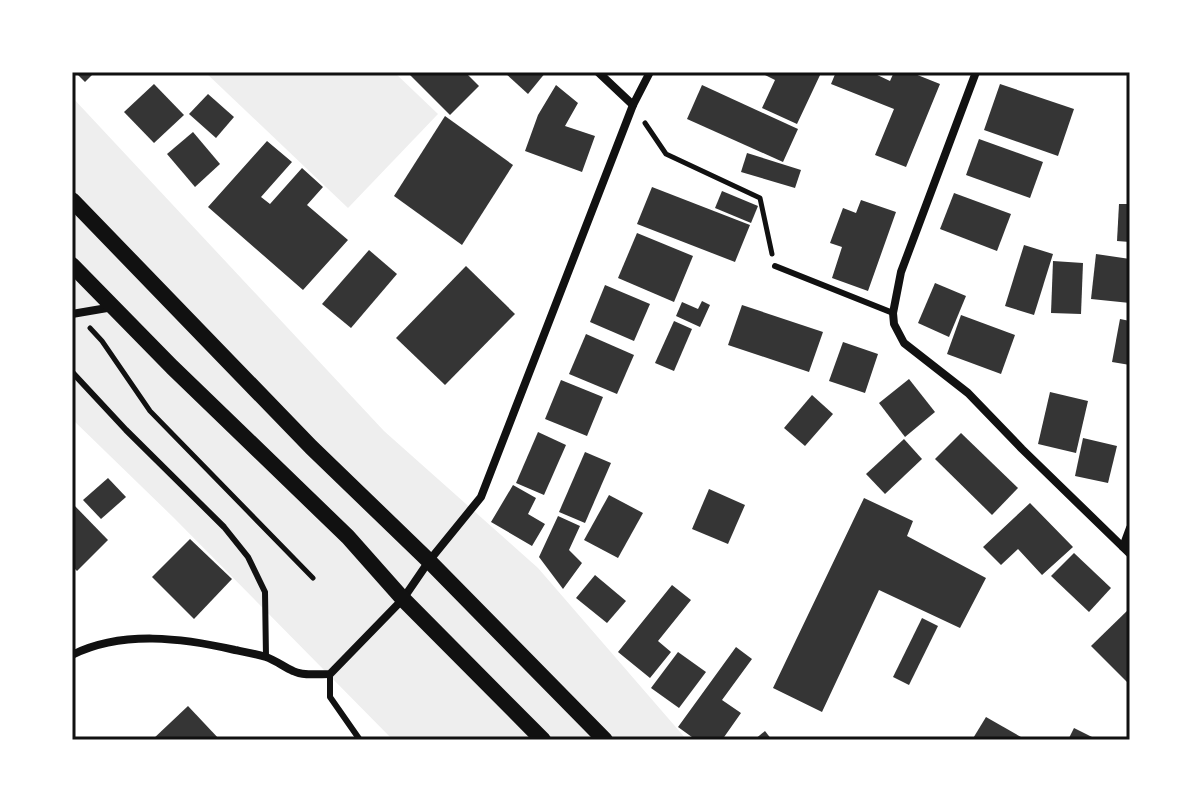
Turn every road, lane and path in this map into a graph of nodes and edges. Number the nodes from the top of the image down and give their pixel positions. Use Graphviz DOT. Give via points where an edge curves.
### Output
graph roads {
  1 [pos="598,72"];
  2 [pos="650,72"];
  3 [pos="976,72"];
  4 [pos="633,105"];
  5 [pos="72,200"];
  6 [pos="72,265"];
  7 [pos="775,266"];
  8 [pos="113,307"];
  9 [pos="893,313"];
  10 [pos="74,314"];
  11 [pos="72,372"];
  12 [pos="1130,528"];
  13 [pos="1126,550"];
  14 [pos="429,561"];
  15 [pos="313,578"];
  16 [pos="403,599"];
  17 [pos="72,655"];
  18 [pos="266,657"];
  19 [pos="330,674"];
  20 [pos="360,740"];
  21 [pos="543,740"];
  22 [pos="605,740"];
  1 -- 4 [label="street"];
  2 -- 4 [label="street"];
  3 -- 9 [label="street" via="901,272"];
  4 -- 7 [label="path" via="666,154 760,198"];
  4 -- 14 [label="street" via="481,497"];
  5 -- 14 [label="main road"];
  6 -- 8 [label="main road"];
  7 -- 9 [label="lane"];
  8 -- 10 [label="street"];
  8 -- 16 [label="main road" via="348,537"];
  9 -- 13 [label="street" via="904,343 968,393"];
  10 -- 15 [label="path" via="102,341 150,411"];
  11 -- 18 [label="lane" via="248,557 265,592"];
  12 -- 13 [label="street"];
  14 -- 16 [label="street"];
  14 -- 22 [label="main road"];
  16 -- 19 [label="street"];
  16 -- 21 [label="main road"];
  17 -- 18 [label="street" via="106,643 168,639"];
  18 -- 19 [label="street" via="296,673"];
  19 -- 20 [label="lane" via="330,697"];
}
